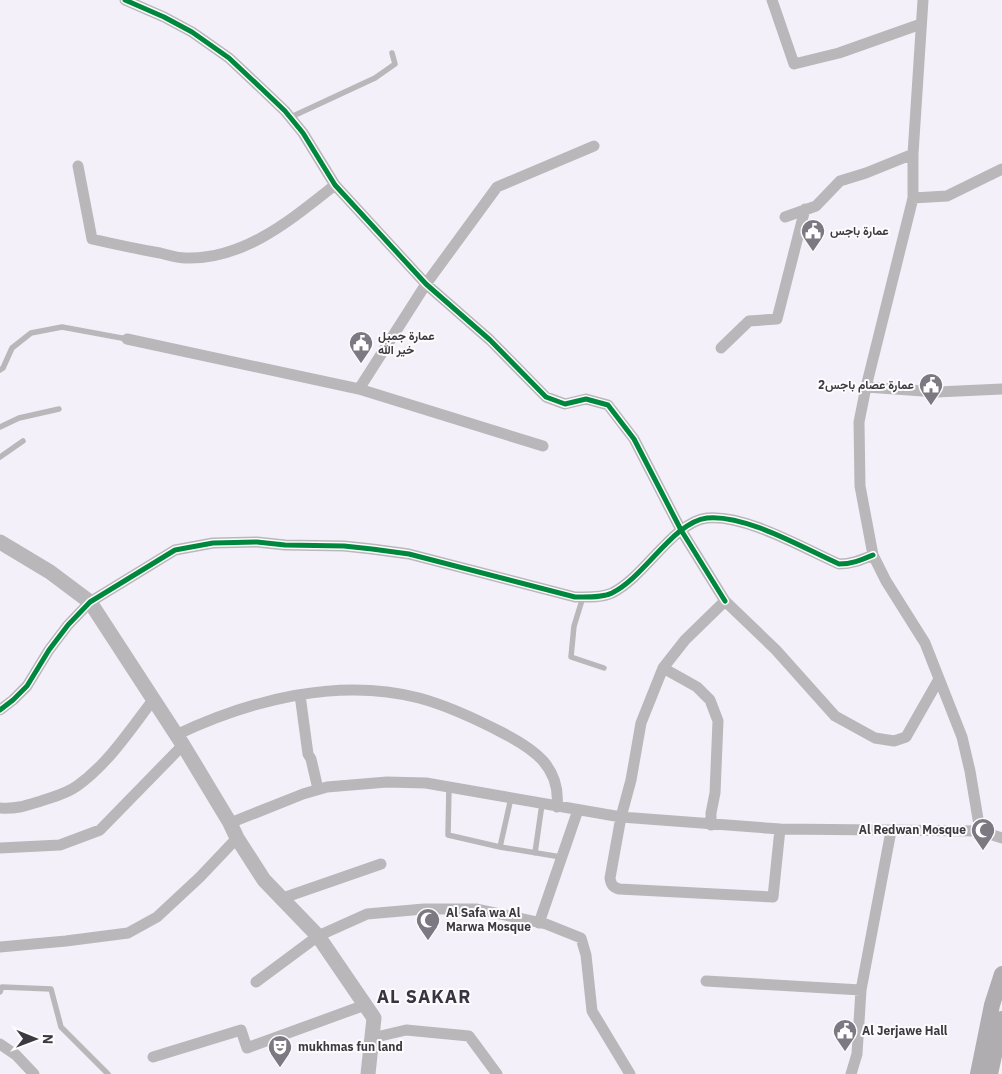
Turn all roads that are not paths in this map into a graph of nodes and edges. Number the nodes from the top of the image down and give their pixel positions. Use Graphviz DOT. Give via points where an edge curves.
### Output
graph roads {
  1 [pos="125,0"];
  2 [pos="772,0"];
  3 [pos="923,0"];
  4 [pos="921,24"];
  5 [pos="392,53"];
  6 [pos="291,118"];
  7 [pos="594,146"];
  8 [pos="913,154"];
  9 [pos="78,166"];
  10 [pos="1002,169"];
  11 [pos="335,185"];
  12 [pos="913,198"];
  13 [pos="805,209"];
  14 [pos="785,217"];
  15 [pos="426,284"];
  16 [pos="127,339"];
  17 [pos="721,348"];
  18 [pos="0,370"];
  19 [pos="866,387"];
  20 [pos="359,389"];
  21 [pos="1002,389"];
  22 [pos="59,409"];
  23 [pos="0,426"];
  24 [pos="23,441"];
  25 [pos="543,446"];
  26 [pos="0,457"];
  27 [pos="681,530"];
  28 [pos="0,542"];
  29 [pos="873,555"];
  30 [pos="583,597"];
  31 [pos="725,601"];
  32 [pos="90,602"];
  33 [pos="604,668"];
  34 [pos="663,668"];
  35 [pos="939,679"];
  36 [pos="300,695"];
  37 [pos="153,700"];
  38 [pos="0,710"];
  39 [pos="180,740"];
  40 [pos="449,786"];
  41 [pos="318,789"];
  42 [pos="511,798"];
  43 [pos="542,804"];
  44 [pos="557,807"];
  45 [pos="0,808"];
  46 [pos="578,810"];
  47 [pos="621,817"];
  48 [pos="230,823"];
  49 [pos="712,825"];
  50 [pos="780,829"];
  51 [pos="892,831"];
  52 [pos="980,831"];
  53 [pos="237,838"];
  54 [pos="1002,838"];
  55 [pos="500,847"];
  56 [pos="0,848"];
  57 [pos="534,853"];
  58 [pos="562,857"];
  59 [pos="381,864"];
  60 [pos="283,898"];
  61 [pos="538,923"];
  62 [pos="318,936"];
  63 [pos="0,947"];
  64 [pos="1002,974"];
  65 [pos="706,980"];
  66 [pos="256,982"];
  67 [pos="861,990"];
  68 [pos="0,992"];
  69 [pos="365,1006"];
  70 [pos="1002,1019"];
  71 [pos="372,1038"];
  72 [pos="0,1044"];
  73 [pos="153,1057"];
  74 [pos="34,1074"];
  75 [pos="108,1074"];
  76 [pos="368,1074"];
  77 [pos="497,1074"];
  78 [pos="630,1074"];
  79 [pos="850,1074"];
  80 [pos="978,1074"];
  81 [pos="990,1074"];
  1 -- 6 [label="street" via="192,32 229,58"];
  2 -- 4 [label="street" via="794,64 839,53"];
  3 -- 4 [label="street"];
  4 -- 8 [label="street"];
  5 -- 6 [label="lane" via="395,64 375,78"];
  6 -- 11 [label="street"];
  7 -- 15 [label="street" via="498,187"];
  8 -- 12 [label="street"];
  8 -- 13 [label="street" via="840,181 816,206"];
  9 -- 11 [label="street" via="92,239 185,258 207,257 238,249 300,213"];
  10 -- 12 [label="street" via="947,196"];
  11 -- 15 [label="street"];
  12 -- 19 [label="street"];
  13 -- 14 [label="street"];
  13 -- 17 [label="street" via="777,319 749,320"];
  15 -- 20 [label="street"];
  15 -- 27 [label="street" via="490,340 546,396 565,404 586,400 608,405 634,439"];
  16 -- 18 [label="lane" via="62,327 31,333 12,348"];
  16 -- 20 [label="street"];
  19 -- 21 [label="street" via="937,392"];
  19 -- 29 [label="street" via="859,422 860,486"];
  20 -- 25 [label="street"];
  22 -- 23 [label="lane"];
  24 -- 26 [label="lane"];
  27 -- 29 [label="street" via="695,521 708,518 731,520 750,524 839,564 853,563"];
  27 -- 30 [label="street" via="633,580 612,593"];
  27 -- 31 [label="street"];
  28 -- 32 [label="street" via="50,572"];
  29 -- 35 [label="street" via="924,643"];
  30 -- 32 [label="street" via="409,554 344,546 256,542 213,543 175,550"];
  30 -- 33 [label="lane" via="574,626 571,657"];
  31 -- 34 [label="street" via="685,640"];
  31 -- 35 [label="street" via="776,650 835,716 875,738 894,741 906,737"];
  32 -- 37 [label="street"];
  32 -- 38 [label="street" via="68,625 28,686"];
  34 -- 47 [label="street" via="641,723"];
  34 -- 49 [label="street" via="697,687 710,700 718,721"];
  35 -- 52 [label="street" via="962,737"];
  36 -- 39 [label="street" via="238,709 205,721"];
  36 -- 41 [label="street" via="308,754"];
  36 -- 44 [label="street" via="337,689 381,691 419,698 462,712 540,755 555,784"];
  37 -- 39 [label="street"];
  37 -- 45 [label="street" via="116,748 76,787 17,809"];
  39 -- 48 [label="street"];
  39 -- 56 [label="street" via="100,830 60,845"];
  40 -- 41 [label="street" via="426,782 387,782"];
  40 -- 42 [label="street"];
  40 -- 55 [label="lane" via="448,835"];
  41 -- 48 [label="street"];
  42 -- 43 [label="street"];
  42 -- 55 [label="lane"];
  43 -- 44 [label="street"];
  43 -- 57 [label="lane"];
  44 -- 46 [label="street"];
  46 -- 47 [label="street"];
  46 -- 58 [label="street"];
  47 -- 49 [label="street"];
  47 -- 50 [label="street" via="610,878 614,887 619,889 774,897"];
  48 -- 53 [label="street"];
  49 -- 50 [label="street"];
  50 -- 51 [label="street"];
  51 -- 52 [label="street"];
  51 -- 67 [label="street"];
  52 -- 54 [label="street"];
  53 -- 60 [label="street" via="264,880"];
  53 -- 63 [label="street" via="158,916 128,933"];
  55 -- 57 [label="lane"];
  57 -- 58 [label="lane"];
  58 -- 61 [label="street"];
  59 -- 60 [label="street"];
  60 -- 62 [label="street"];
  61 -- 62 [label="street" via="477,909 424,909 367,914"];
  61 -- 78 [label="street" via="581,938 592,1011"];
  62 -- 66 [label="street"];
  62 -- 69 [label="street"];
  64 -- 80 [label="main road"];
  65 -- 67 [label="street"];
  67 -- 79 [label="street" via="857,1054"];
  68 -- 75 [label="lane" via="2,988 51,989 61,1027"];
  69 -- 71 [label="street" via="374,1018"];
  69 -- 73 [label="street" via="247,1048 241,1030"];
  70 -- 81 [label="main road"];
  71 -- 76 [label="street"];
  71 -- 77 [label="street" via="406,1030 469,1036"];
  72 -- 74 [label="street"];
}
